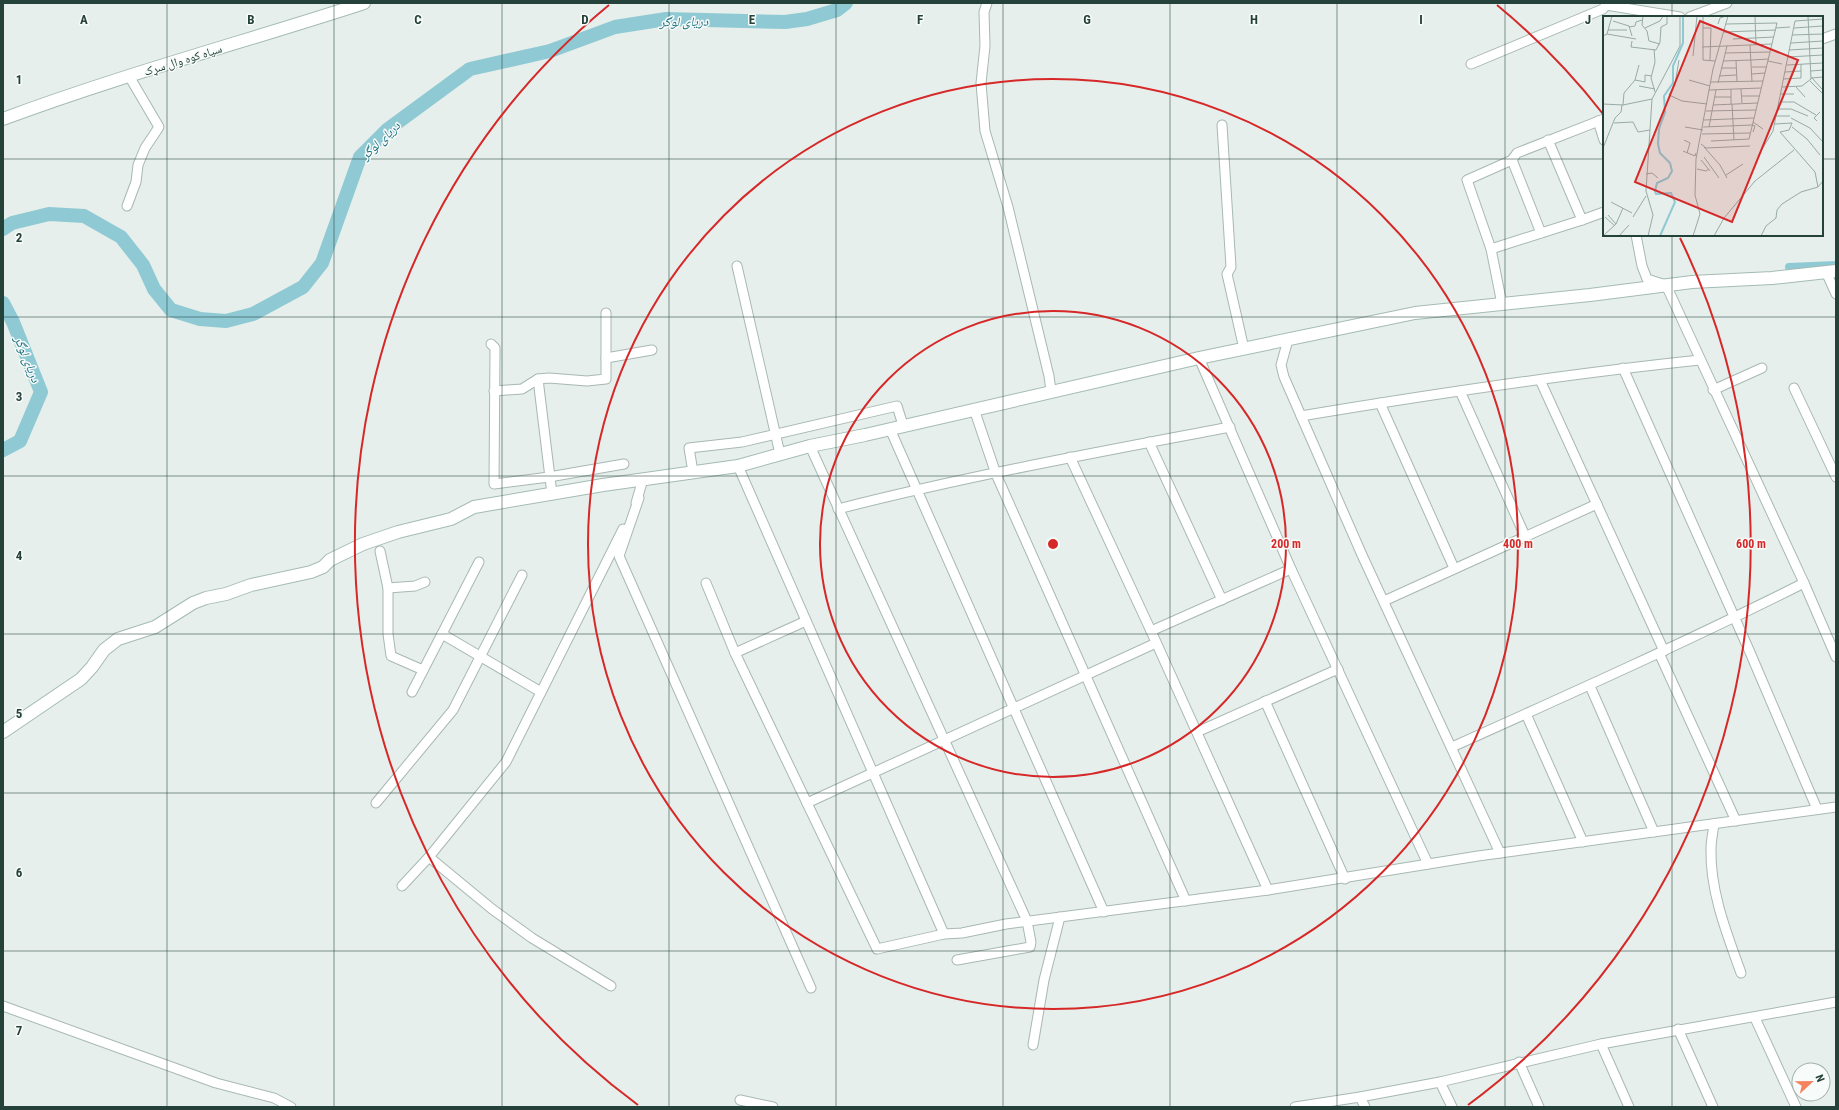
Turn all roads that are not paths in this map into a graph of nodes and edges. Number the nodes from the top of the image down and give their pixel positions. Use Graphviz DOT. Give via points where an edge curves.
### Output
graph roads {
  1 [pos="364,3"];
  2 [pos="987,3"];
  3 [pos="1727,3"];
  4 [pos="1606,4"];
  5 [pos="1674,16"];
  6 [pos="1693,16"];
  7 [pos="1836,34"];
  8 [pos="1823,39"];
  9 [pos="1471,64"];
  10 [pos="129,76"];
  11 [pos="3,119"];
  12 [pos="1601,120"];
  13 [pos="1222,125"];
  14 [pos="1603,133"];
  15 [pos="1548,140"];
  16 [pos="1512,160"];
  17 [pos="128,206"];
  18 [pos="1603,212"];
  19 [pos="1582,220"];
  20 [pos="1541,233"];
  21 [pos="1636,236"];
  22 [pos="1491,249"];
  23 [pos="737,266"];
  24 [pos="1831,272"];
  25 [pos="1666,285"];
  26 [pos="1836,294"];
  27 [pos="1502,304"];
  28 [pos="606,313"];
  29 [pos="1288,340"];
  30 [pos="492,344"];
  31 [pos="1244,346"];
  32 [pos="652,350"];
  33 [pos="606,358"];
  34 [pos="1199,358"];
  35 [pos="1700,360"];
  36 [pos="1623,368"];
  37 [pos="1762,368"];
  38 [pos="538,380"];
  39 [pos="1540,380"];
  40 [pos="1050,384"];
  41 [pos="1794,388"];
  42 [pos="1713,390"];
  43 [pos="494,391"];
  44 [pos="1460,391"];
  45 [pos="1380,403"];
  46 [pos="974,409"];
  47 [pos="1301,416"];
  48 [pos="903,425"];
  49 [pos="1230,427"];
  50 [pos="890,429"];
  51 [pos="775,435"];
  52 [pos="1149,442"];
  53 [pos="810,446"];
  54 [pos="780,454"];
  55 [pos="1070,457"];
  56 [pos="624,464"];
  57 [pos="738,466"];
  58 [pos="1834,466"];
  59 [pos="693,472"];
  60 [pos="996,474"];
  61 [pos="549,477"];
  62 [pos="1836,477"];
  63 [pos="643,479"];
  64 [pos="916,489"];
  65 [pos="552,494"];
  66 [pos="639,498"];
  67 [pos="1597,504"];
  68 [pos="838,509"];
  69 [pos="1525,536"];
  70 [pos="380,551"];
  71 [pos="479,562"];
  72 [pos="1454,568"];
  73 [pos="1292,569"];
  74 [pos="522,575"];
  75 [pos="425,582"];
  76 [pos="706,583"];
  77 [pos="1804,583"];
  78 [pos="388,588"];
  79 [pos="1222,600"];
  80 [pos="1384,601"];
  81 [pos="1734,618"];
  82 [pos="806,621"];
  83 [pos="1151,631"];
  84 [pos="442,634"];
  85 [pos="1832,639"];
  86 [pos="1156,643"];
  87 [pos="1661,652"];
  88 [pos="735,653"];
  89 [pos="480,656"];
  90 [pos="1836,657"];
  91 [pos="1338,668"];
  92 [pos="423,670"];
  93 [pos="1086,676"];
  94 [pos="1590,686"];
  95 [pos="412,692"];
  96 [pos="541,692"];
  97 [pos="1265,701"];
  98 [pos="1014,708"];
  99 [pos="1526,714"];
  100 [pos="3,732"];
  101 [pos="1197,732"];
  102 [pos="944,741"];
  103 [pos="1452,747"];
  104 [pos="874,774"];
  105 [pos="376,803"];
  106 [pos="807,803"];
  107 [pos="1836,807"];
  108 [pos="1817,809"];
  109 [pos="1736,821"];
  110 [pos="1714,824"];
  111 [pos="1654,832"];
  112 [pos="1583,842"];
  113 [pos="1500,853"];
  114 [pos="429,858"];
  115 [pos="1428,864"];
  116 [pos="1345,879"];
  117 [pos="402,886"];
  118 [pos="1268,890"];
  119 [pos="1186,901"];
  120 [pos="1104,912"];
  121 [pos="1060,917"];
  122 [pos="1027,921"];
  123 [pos="944,934"];
  124 [pos="958,960"];
  125 [pos="1741,973"];
  126 [pos="611,986"];
  127 [pos="810,988"];
  128 [pos="1835,1005"];
  129 [pos="3,1006"];
  130 [pos="1755,1018"];
  131 [pos="1678,1030"];
  132 [pos="1601,1044"];
  133 [pos="1033,1045"];
  134 [pos="1520,1062"];
  135 [pos="1440,1082"];
  136 [pos="1360,1097"];
  137 [pos="740,1100"];
  138 [pos="291,1107"];
  139 [pos="772,1107"];
  140 [pos="1295,1107"];
  141 [pos="1365,1107"];
  142 [pos="1452,1107"];
  143 [pos="1539,1107"];
  144 [pos="1629,1107"];
  145 [pos="1713,1107"];
  146 [pos="1796,1107"];
  1 -- 10 [label="street, سیاه کوه وال سړک"];
  2 -- 40 [label="street" via="984,12 985,46 981,84 985,132 1008,207"];
  3 -- 6 [label="street"];
  4 -- 5 [label="street"];
  4 -- 9 [label="street" via="1603,8"];
  7 -- 8 [label="street"];
  10 -- 11 [label="street, سیاه کوه وال سړک"];
  10 -- 17 [label="street" via="159,128 140,160"];
  12 -- 14 [label="street"];
  12 -- 15 [label="street"];
  13 -- 31 [label="street" via="1231,267 1227,274"];
  15 -- 16 [label="street" via="1517,153"];
  15 -- 19 [label="street"];
  16 -- 20 [label="street"];
  16 -- 22 [label="street" via="1467,180"];
  18 -- 19 [label="street"];
  19 -- 20 [label="street"];
  20 -- 22 [label="street"];
  21 -- 25 [label="street" via="1647,279"];
  22 -- 27 [label="street"];
  23 -- 51 [label="street"];
  24 -- 25 [label="street"];
  24 -- 26 [label="street"];
  25 -- 27 [label="street"];
  25 -- 35 [label="street"];
  27 -- 29 [label="street" via="1409,314"];
  28 -- 33 [label="street"];
  29 -- 31 [label="street"];
  29 -- 47 [label="street" via="1281,365"];
  30 -- 43 [label="street" via="495,348"];
  31 -- 34 [label="street"];
  32 -- 33 [label="street"];
  33 -- 38 [label="street" via="606,379"];
  34 -- 40 [label="street"];
  34 -- 49 [label="street"];
  35 -- 36 [label="street"];
  35 -- 42 [label="street"];
  36 -- 39 [label="street"];
  36 -- 81 [label="street"];
  37 -- 42 [label="street"];
  38 -- 43 [label="street" via="522,389"];
  38 -- 61 [label="street"];
  39 -- 44 [label="street"];
  39 -- 67 [label="street"];
  40 -- 46 [label="street"];
  41 -- 58 [label="street"];
  42 -- 77 [label="street"];
  43 -- 61 [label="street" via="494,484"];
  44 -- 45 [label="street"];
  44 -- 69 [label="street"];
  45 -- 47 [label="street"];
  45 -- 72 [label="street"];
  46 -- 48 [label="street"];
  46 -- 60 [label="street"];
  47 -- 80 [label="street"];
  48 -- 50 [label="street"];
  48 -- 51 [label="street" via="898,406"];
  49 -- 52 [label="street"];
  49 -- 73 [label="street"];
  50 -- 53 [label="street"];
  50 -- 64 [label="street"];
  51 -- 54 [label="street"];
  51 -- 59 [label="street" via="742,442 688,448"];
  52 -- 55 [label="street"];
  52 -- 79 [label="street"];
  53 -- 54 [label="street"];
  53 -- 68 [label="street"];
  54 -- 57 [label="street"];
  55 -- 60 [label="street"];
  55 -- 83 [label="street"];
  56 -- 61 [label="street"];
  57 -- 59 [label="street"];
  57 -- 82 [label="street"];
  58 -- 62 [label="street"];
  59 -- 63 [label="street"];
  60 -- 64 [label="street"];
  60 -- 93 [label="street"];
  61 -- 65 [label="street"];
  63 -- 65 [label="street"];
  63 -- 66 [label="street"];
  64 -- 68 [label="street"];
  64 -- 98 [label="street"];
  65 -- 100 [label="street" via="474,507 451,519 363,544 311,572 251,585 193,603 155,627 118,639 104,650 81,679"];
  66 -- 96 [label="street"];
  66 -- 127 [label="street" via="619,556"];
  67 -- 69 [label="street"];
  67 -- 87 [label="street"];
  68 -- 102 [label="street"];
  69 -- 72 [label="street"];
  70 -- 78 [label="street"];
  71 -- 84 [label="street"];
  72 -- 80 [label="street"];
  73 -- 79 [label="street"];
  73 -- 91 [label="street"];
  74 -- 89 [label="street"];
  75 -- 78 [label="street" via="415,586"];
  76 -- 88 [label="street"];
  77 -- 81 [label="street"];
  77 -- 85 [label="street"];
  78 -- 92 [label="street" via="388,634 391,656"];
  79 -- 83 [label="street"];
  80 -- 103 [label="street"];
  81 -- 87 [label="street"];
  81 -- 108 [label="street"];
  82 -- 88 [label="street"];
  82 -- 104 [label="street"];
  83 -- 86 [label="street"];
  84 -- 89 [label="street"];
  84 -- 92 [label="street"];
  85 -- 90 [label="street"];
  86 -- 93 [label="street"];
  86 -- 101 [label="street"];
  87 -- 94 [label="street"];
  87 -- 109 [label="street"];
  88 -- 106 [label="street"];
  89 -- 96 [label="street"];
  89 -- 105 [label="street" via="453,710"];
  91 -- 97 [label="street"];
  91 -- 115 [label="street"];
  92 -- 95 [label="street"];
  93 -- 98 [label="street"];
  93 -- 119 [label="street"];
  94 -- 99 [label="street"];
  94 -- 111 [label="street"];
  96 -- 114 [label="street" via="506,762"];
  97 -- 101 [label="street"];
  97 -- 116 [label="street"];
  98 -- 102 [label="street"];
  98 -- 120 [label="street"];
  99 -- 103 [label="street"];
  99 -- 112 [label="street"];
  101 -- 118 [label="street"];
  102 -- 104 [label="street"];
  102 -- 122 [label="street"];
  103 -- 113 [label="street"];
  104 -- 106 [label="street"];
  104 -- 123 [label="street"];
  106 -- 123 [label="street" via="877,949"];
  107 -- 108 [label="street"];
  108 -- 109 [label="street"];
  109 -- 110 [label="street"];
  110 -- 111 [label="street"];
  110 -- 125 [label="street" via="1711,849 1717,897 1724,927"];
  111 -- 112 [label="street"];
  112 -- 113 [label="street"];
  113 -- 115 [label="street"];
  114 -- 117 [label="street"];
  114 -- 126 [label="street" via="532,938"];
  115 -- 116 [label="street"];
  116 -- 118 [label="street"];
  118 -- 119 [label="street"];
  119 -- 120 [label="street"];
  120 -- 121 [label="street"];
  121 -- 122 [label="street"];
  121 -- 133 [label="street" via="1044,980"];
  122 -- 123 [label="street"];
  122 -- 124 [label="street" via="1030,947"];
  128 -- 130 [label="street"];
  129 -- 138 [label="street" via="216,1083 274,1098"];
  130 -- 131 [label="street"];
  130 -- 146 [label="street"];
  131 -- 132 [label="street"];
  131 -- 145 [label="street"];
  132 -- 134 [label="street"];
  132 -- 144 [label="street"];
  134 -- 135 [label="street"];
  134 -- 143 [label="street"];
  135 -- 136 [label="street"];
  135 -- 142 [label="street"];
  136 -- 140 [label="street"];
  136 -- 141 [label="street"];
  137 -- 139 [label="street"];
}
